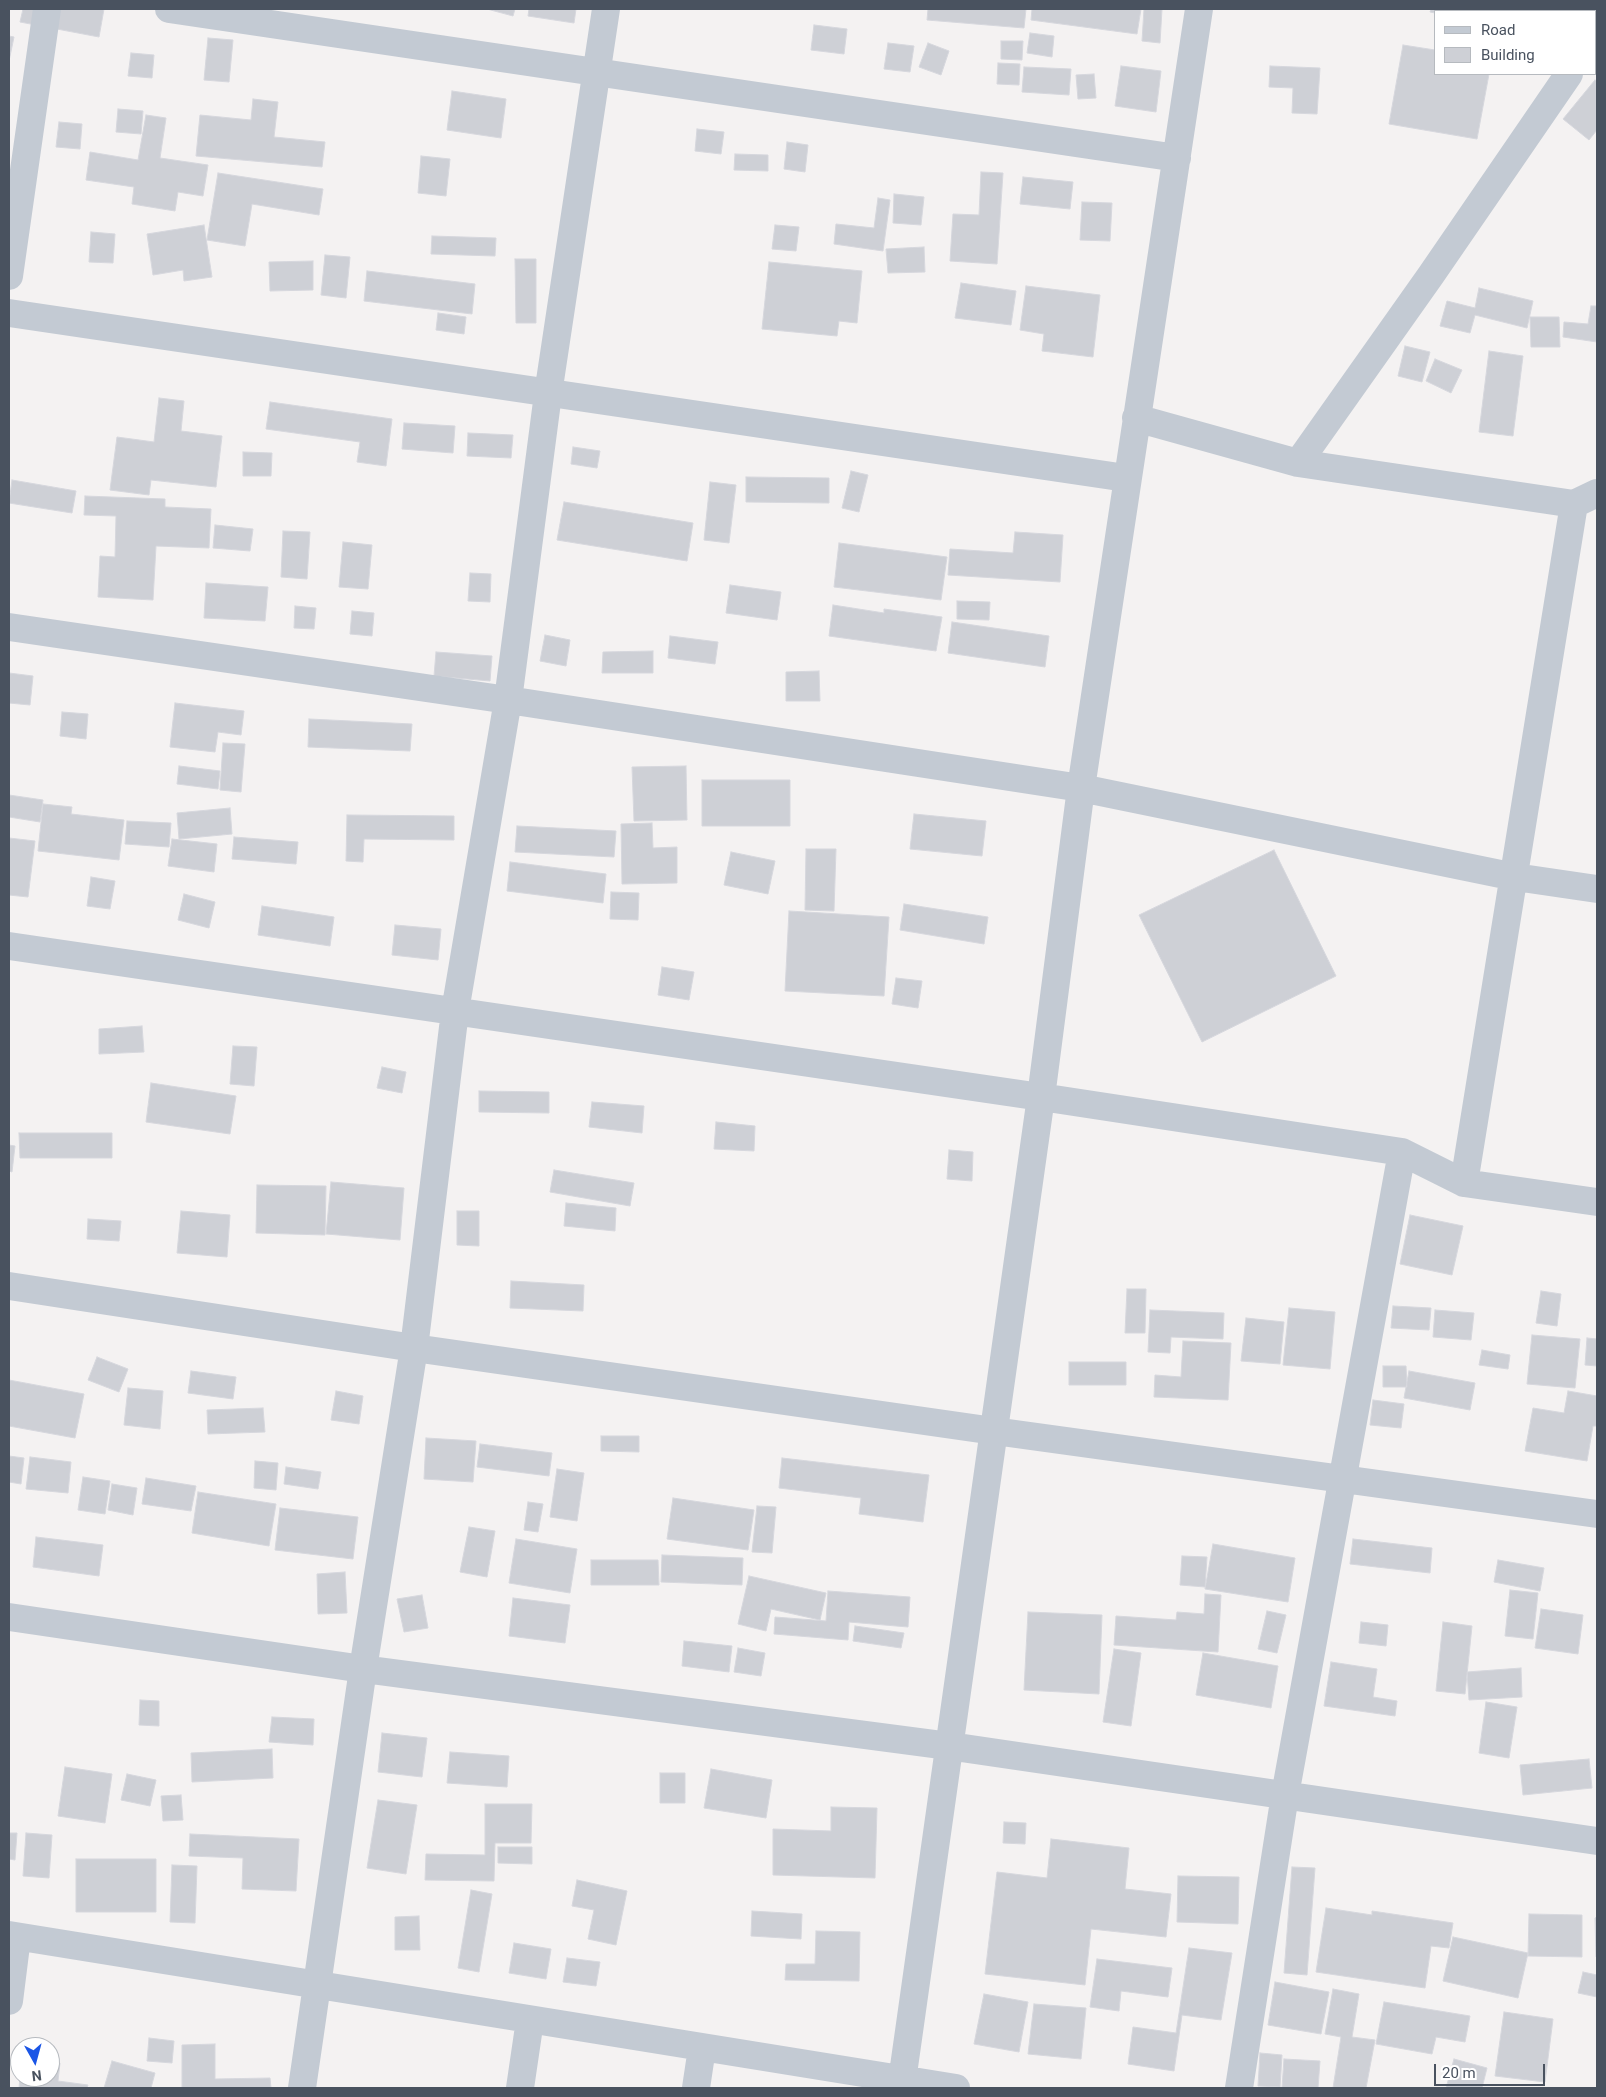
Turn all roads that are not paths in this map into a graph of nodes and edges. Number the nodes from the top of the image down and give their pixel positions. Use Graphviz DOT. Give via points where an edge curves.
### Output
graph roads {
  1 [pos="46,9"];
  2 [pos="169,9"];
  3 [pos="606,9"];
  4 [pos="1199,9"];
  5 [pos="596,72"];
  6 [pos="1568,75"];
  7 [pos="1177,158"];
  8 [pos="9,276"];
  9 [pos="9,313"];
  10 [pos="548,394"];
  11 [pos="1136,418"];
  12 [pos="1298,463"];
  13 [pos="1126,478"];
  14 [pos="1586,498"];
  15 [pos="9,627"];
  16 [pos="508,700"];
  17 [pos="1081,788"];
  18 [pos="1515,877"];
  19 [pos="1597,889"];
  20 [pos="9,946"];
  21 [pos="455,1011"];
  22 [pos="1041,1097"];
  23 [pos="1402,1152"];
  24 [pos="1464,1183"];
  25 [pos="1597,1202"];
  26 [pos="9,1286"];
  27 [pos="414,1348"];
  28 [pos="994,1431"];
  29 [pos="1343,1479"];
  30 [pos="1597,1514"];
  31 [pos="9,1617"];
  32 [pos="363,1669"];
  33 [pos="948,1746"];
  34 [pos="1285,1795"];
  35 [pos="1597,1841"];
  36 [pos="13,1936"];
  37 [pos="318,1986"];
  38 [pos="9,2001"];
  39 [pos="530,2020"];
  40 [pos="702,2048"];
  41 [pos="902,2084"];
  42 [pos="302,2088"];
  43 [pos="520,2088"];
  44 [pos="696,2088"];
  45 [pos="956,2088"];
  46 [pos="1239,2088"];
  1 -- 8 [label="street"];
  2 -- 5 [label="street"];
  3 -- 5 [label="street"];
  4 -- 7 [label="street"];
  5 -- 7 [label="street"];
  5 -- 10 [label="street"];
  6 -- 12 [label="street"];
  7 -- 11 [label="street"];
  9 -- 10 [label="street"];
  10 -- 13 [label="street"];
  10 -- 16 [label="street"];
  11 -- 12 [label="street"];
  11 -- 13 [label="street"];
  12 -- 14 [label="street"];
  13 -- 17 [label="street"];
  14 -- 18 [label="street"];
  15 -- 16 [label="street"];
  16 -- 17 [label="street"];
  16 -- 21 [label="street"];
  17 -- 18 [label="street"];
  17 -- 22 [label="street"];
  18 -- 19 [label="street"];
  18 -- 24 [label="street"];
  20 -- 21 [label="street"];
  21 -- 22 [label="street"];
  21 -- 27 [label="street"];
  22 -- 23 [label="street"];
  22 -- 28 [label="street"];
  23 -- 24 [label="street"];
  23 -- 29 [label="street"];
  24 -- 25 [label="street"];
  26 -- 27 [label="street"];
  27 -- 28 [label="street"];
  27 -- 32 [label="street"];
  28 -- 29 [label="street"];
  28 -- 33 [label="street"];
  29 -- 30 [label="street"];
  29 -- 34 [label="street"];
  31 -- 32 [label="street"];
  32 -- 33 [label="street"];
  32 -- 37 [label="street"];
  33 -- 34 [label="street"];
  33 -- 41 [label="street"];
  34 -- 35 [label="street"];
  34 -- 46 [label="street"];
  36 -- 37 [label="street"];
  36 -- 38 [label="street"];
  37 -- 39 [label="street"];
  37 -- 42 [label="street"];
  39 -- 40 [label="street"];
  39 -- 43 [label="street"];
  40 -- 41 [label="street"];
  40 -- 44 [label="street"];
  41 -- 45 [label="street"];
}
